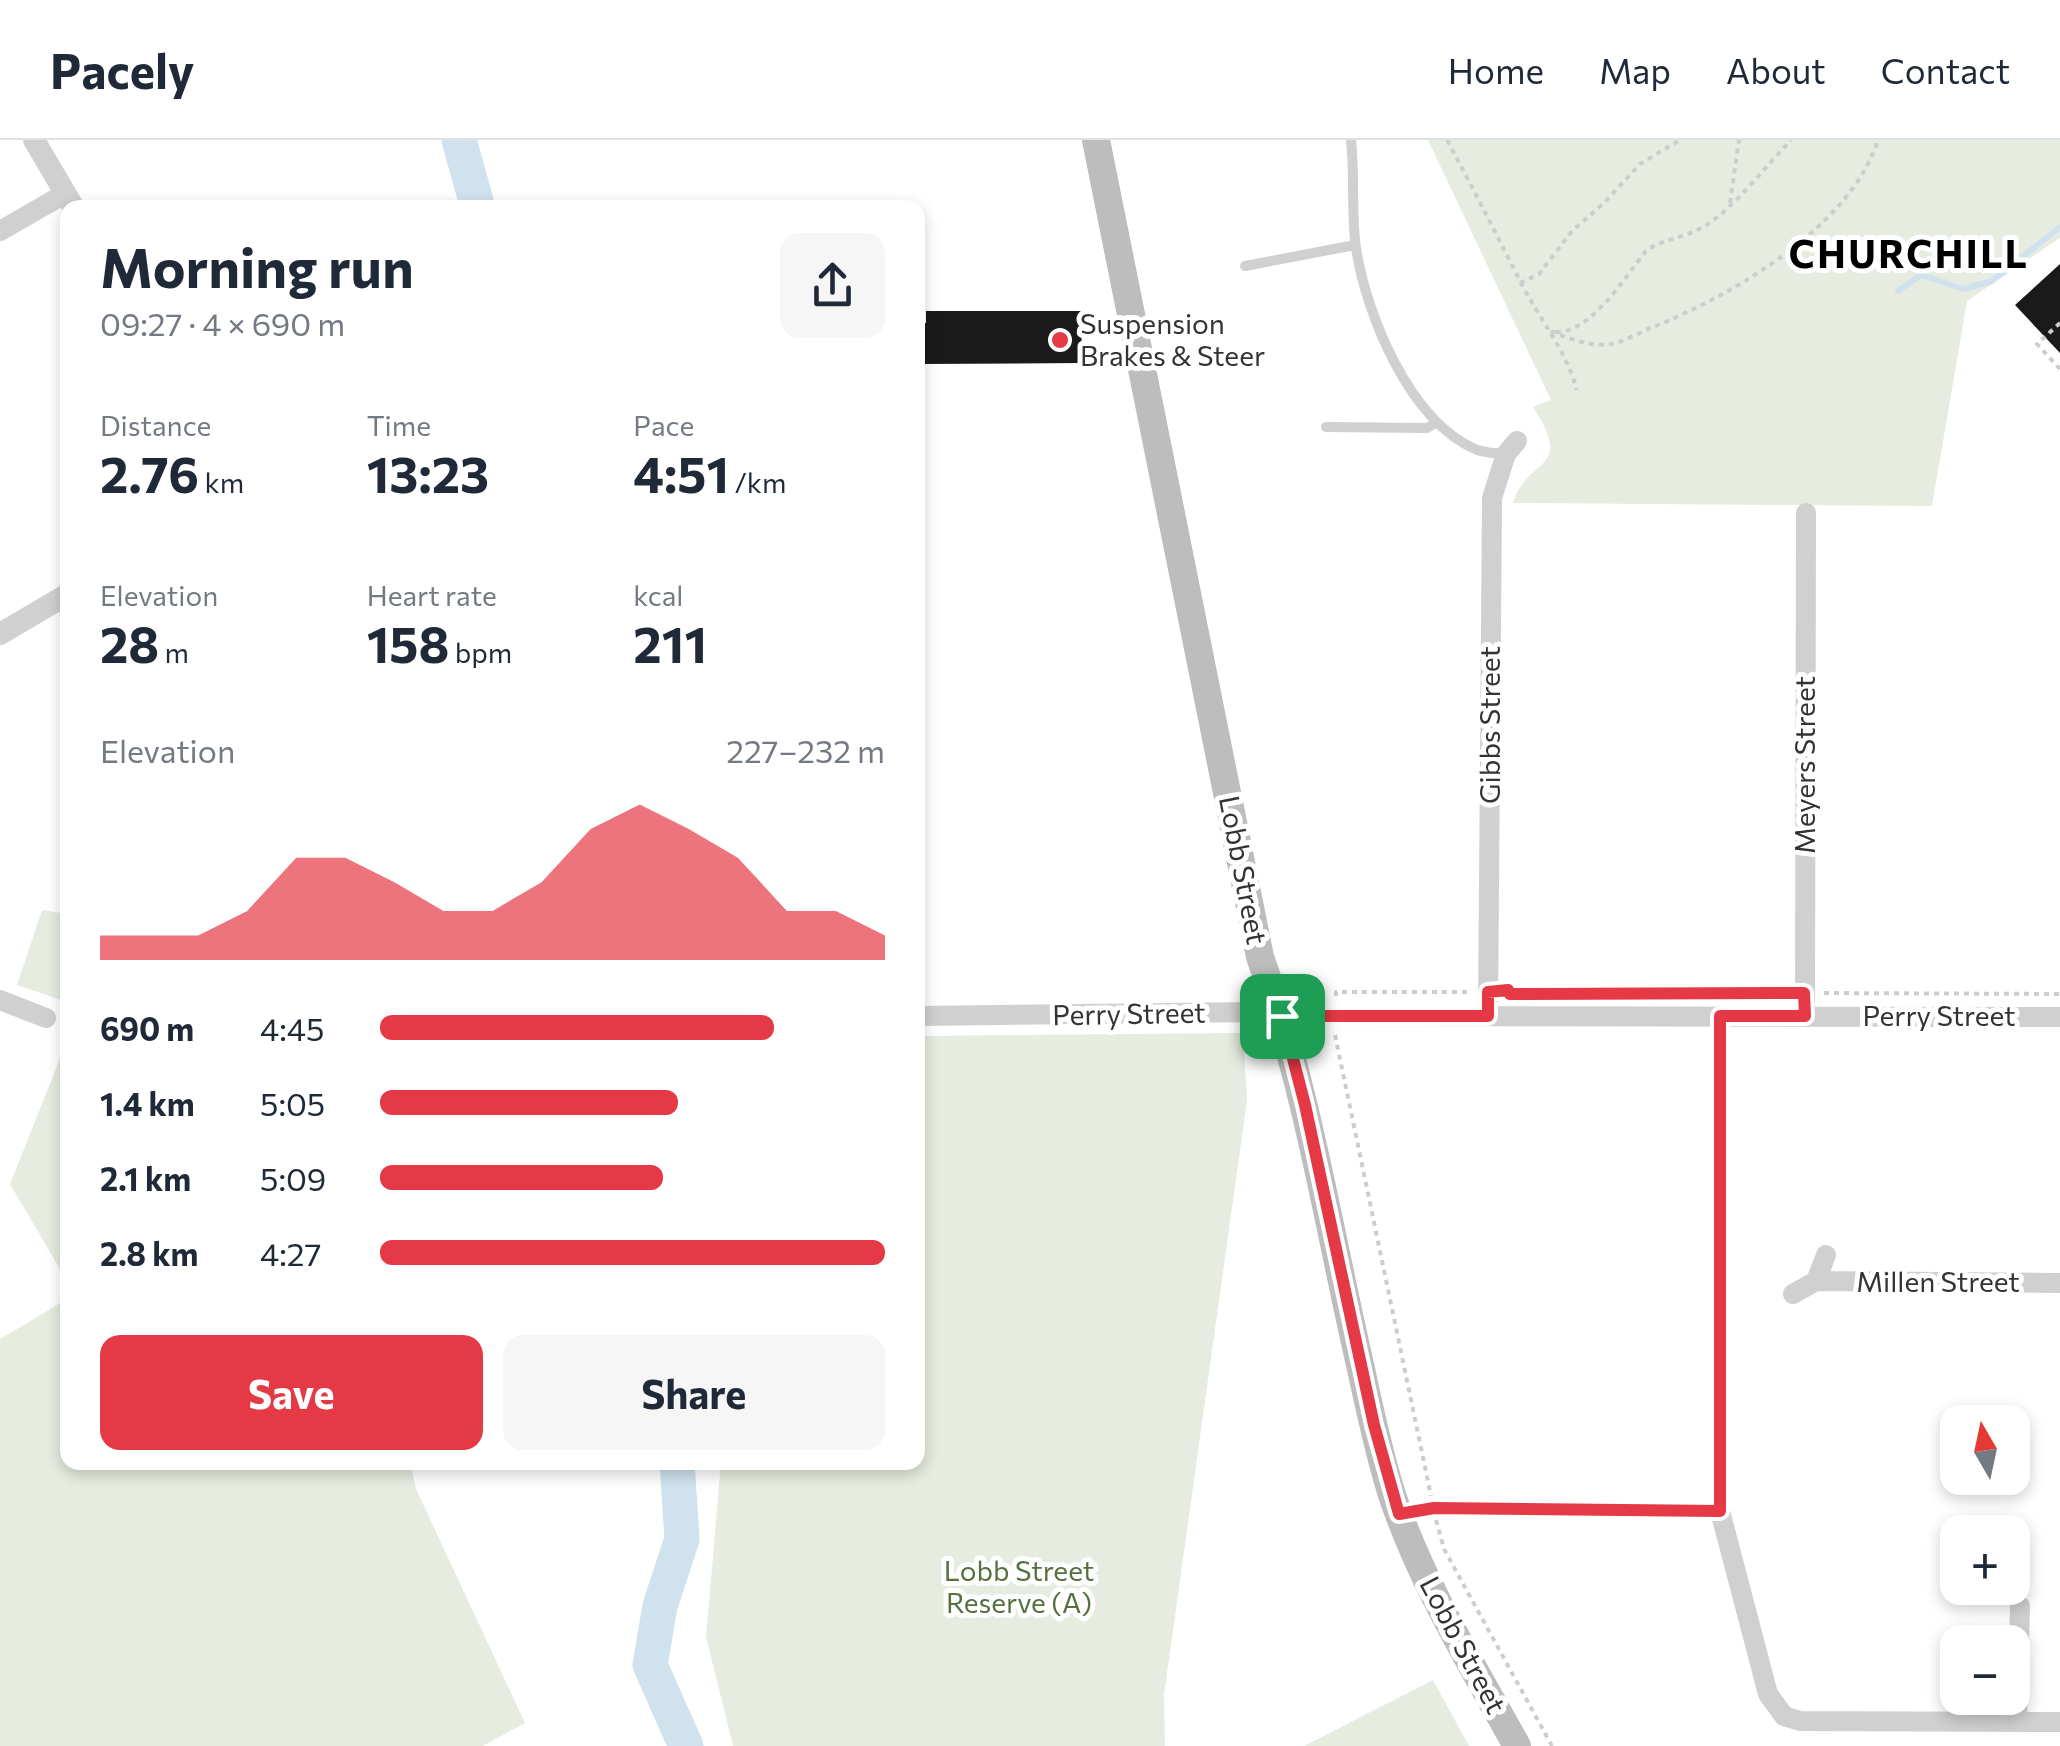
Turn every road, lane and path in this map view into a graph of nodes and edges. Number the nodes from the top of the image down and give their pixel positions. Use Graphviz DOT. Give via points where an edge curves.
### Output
graph roads {
  1 [pos="34,140"];
  2 [pos="1096,140"];
  3 [pos="1351,140"];
  4 [pos="1447,140"];
  5 [pos="1671,140"];
  6 [pos="1680,140"];
  7 [pos="1740,140"];
  8 [pos="1791,140"];
  9 [pos="1878,140"];
  10 [pos="1667,148"];
  11 [pos="70,200"];
  12 [pos="1730,203"];
  13 [pos="60,204"];
  14 [pos="0,231"];
  15 [pos="1355,245"];
  16 [pos="1245,266"];
  17 [pos="1520,283"];
  18 [pos="2060,323"];
  19 [pos="1551,332"];
  20 [pos="2060,369"];
  21 [pos="1576,390"];
  22 [pos="1437,422"];
  23 [pos="1326,427"];
  24 [pos="1512,448"];
  25 [pos="1806,513"];
  26 [pos="60,599"];
  27 [pos="0,634"];
  28 [pos="1336,992"];
  29 [pos="1488,992"];
  30 [pos="1804,993"];
  31 [pos="2060,994"];
  32 [pos="0,1000"];
  33 [pos="925,1016"];
  34 [pos="1282,1016"];
  35 [pos="1488,1016"];
  36 [pos="1720,1016"];
  37 [pos="1805,1016"];
  38 [pos="2060,1016"];
  39 [pos="46,1018"];
  40 [pos="1335,1038"];
  41 [pos="1826,1255"];
  42 [pos="1816,1281"];
  43 [pos="2060,1283"];
  44 [pos="1794,1294"];
  45 [pos="1434,1508"];
  46 [pos="1720,1511"];
  47 [pos="1399,1514"];
  48 [pos="2020,1606"];
  49 [pos="2017,1722"];
  50 [pos="2060,1722"];
  51 [pos="1517,1746"];
  52 [pos="1552,1746"];
  1 -- 11 [label="street"];
  2 -- 34 [label="main road, Lobb Street" via="1260,957"];
  3 -- 15 [label="lane"];
  4 -- 17 [label="path"];
  5 -- 10 [label="path"];
  6 -- 10 [label="path"];
  7 -- 12 [label="path"];
  8 -- 12 [label="path"];
  9 -- 19 [label="path" via="1870,165 1843,201 1797,245 1694,310 1612,344"];
  10 -- 17 [label="path" via="1640,164 1539,274"];
  12 -- 19 [label="path" via="1706,226 1646,251 1584,324"];
  13 -- 14 [label="street"];
  15 -- 16 [label="lane"];
  15 -- 22 [label="lane" via="1384,342"];
  17 -- 19 [label="path"];
  18 -- 20 [label="path" via="2037,344"];
  19 -- 21 [label="path"];
  22 -- 23 [label="lane" via="1427,428"];
  22 -- 24 [label="lane" via="1476,450"];
  24 -- 29 [label="street, Gibbs Street" via="1492,498"];
  25 -- 30 [label="street, Meyers Street"];
  26 -- 27 [label="street"];
  28 -- 29 [label="path"];
  29 -- 30 [label="path"];
  29 -- 35 [label="street, Gibbs Street"];
  30 -- 31 [label="path"];
  30 -- 37 [label="street, Meyers Street"];
  32 -- 39 [label="street"];
  33 -- 34 [label="street, Perry Street"];
  34 -- 35 [label="street, Perry Street"];
  34 -- 47 [label="main road, Lobb Street"];
  35 -- 36 [label="street, Perry Street"];
  36 -- 37 [label="street, Perry Street"];
  36 -- 46 [label="street"];
  37 -- 38 [label="street, Perry Street"];
  40 -- 45 [label="path"];
  41 -- 42 [label="street, Millen Street"];
  42 -- 43 [label="street, Millen Street"];
  42 -- 44 [label="street, Millen Street"];
  45 -- 46 [label="lane"];
  45 -- 47 [label="lane"];
  45 -- 52 [label="path" via="1444,1549"];
  46 -- 49 [label="street" via="1768,1694 1784,1716"];
  47 -- 51 [label="main road, Lobb Street"];
  48 -- 49 [label="street"];
  49 -- 50 [label="street"];
}
